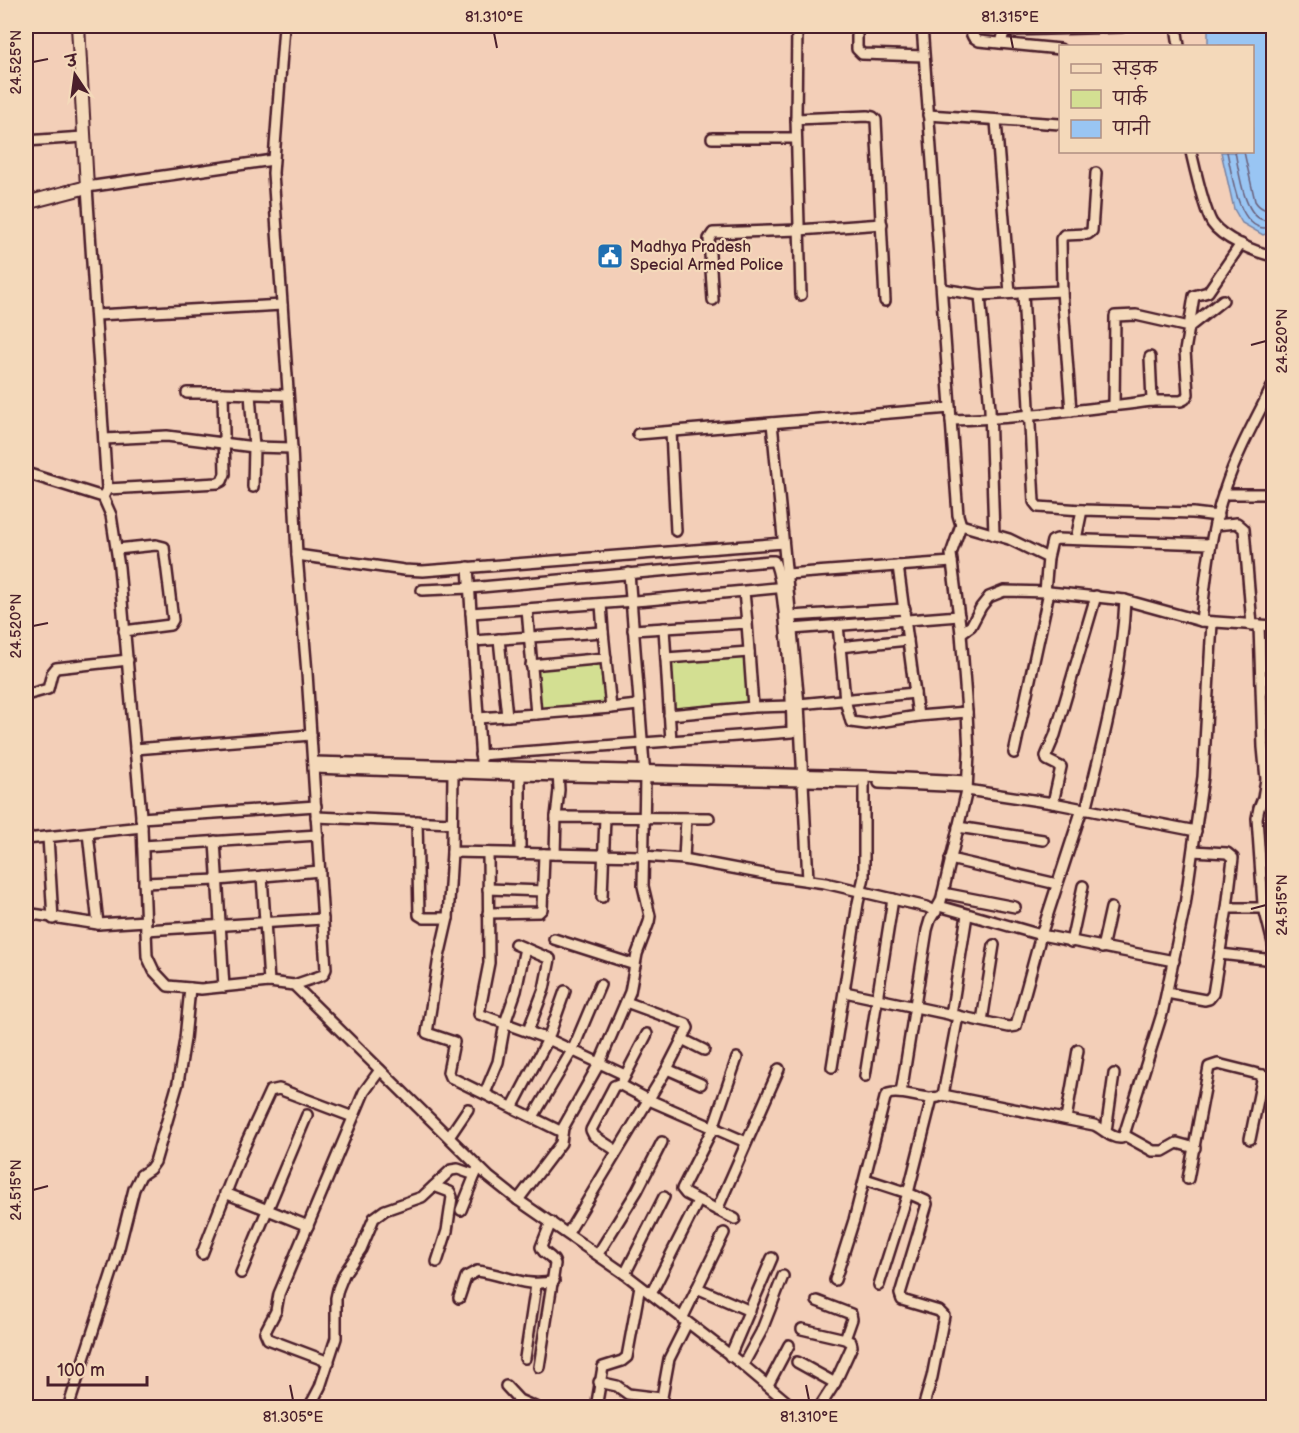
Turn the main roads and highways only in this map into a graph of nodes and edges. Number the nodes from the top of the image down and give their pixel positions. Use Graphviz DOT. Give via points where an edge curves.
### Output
graph roads {
  1 [pos="78,26"];
  2 [pos="26,203"];
  1 -- 2 [label="main road" via="87,187"];
}
